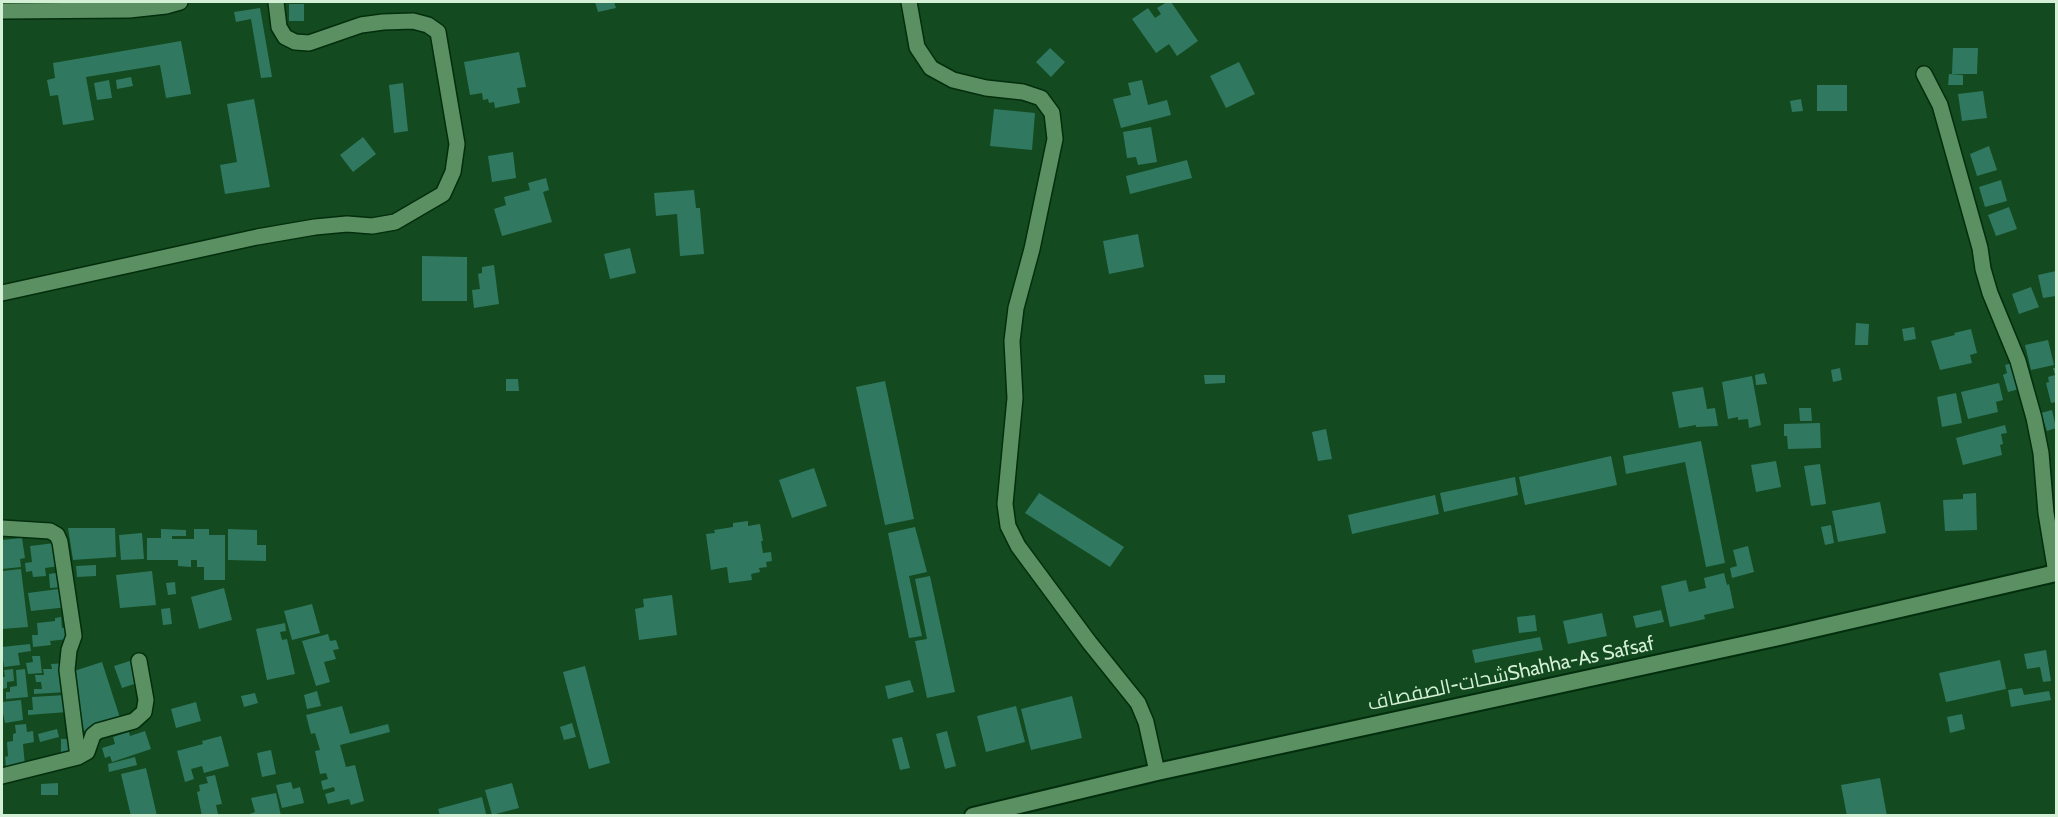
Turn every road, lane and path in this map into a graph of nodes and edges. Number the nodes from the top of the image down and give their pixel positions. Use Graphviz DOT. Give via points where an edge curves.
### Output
graph roads {
  1 [pos="180,2"];
  2 [pos="276,2"];
  3 [pos="909,2"];
  4 [pos="4,8"];
  5 [pos="1924,74"];
  6 [pos="2,293"];
  7 [pos="2,528"];
  8 [pos="2056,573"];
  9 [pos="139,661"];
  10 [pos="78,757"];
  11 [pos="1157,772"];
  12 [pos="2,776"];
  13 [pos="973,816"];
  1 -- 4 [label="street" via="129,10"];
  2 -- 6 [label="street" via="279,27 285,37 295,42 309,43 361,25 383,22 413,21 438,32 457,144 453,172 443,194 395,222 315,227 269,235"];
  3 -- 11 [label="street" via="917,47 931,68 952,80 1041,98 1052,113 1055,139 1012,341 1014,398 1005,504 1008,525 1017,546 1138,703"];
  5 -- 8 [label="street" via="1940,105 1990,293 2018,361 2034,418"];
  7 -- 10 [label="street" via="50,531 60,542 73,629 67,670"];
  8 -- 11 [label="main road, شحات-الصفصافShahha-As Safsaf"];
  9 -- 10 [label="street" via="146,700 144,712 134,721 98,731 87,752"];
  10 -- 12 [label="street"];
  11 -- 13 [label="main road, شحات-الصفصافShahha-As Safsaf"];
}
